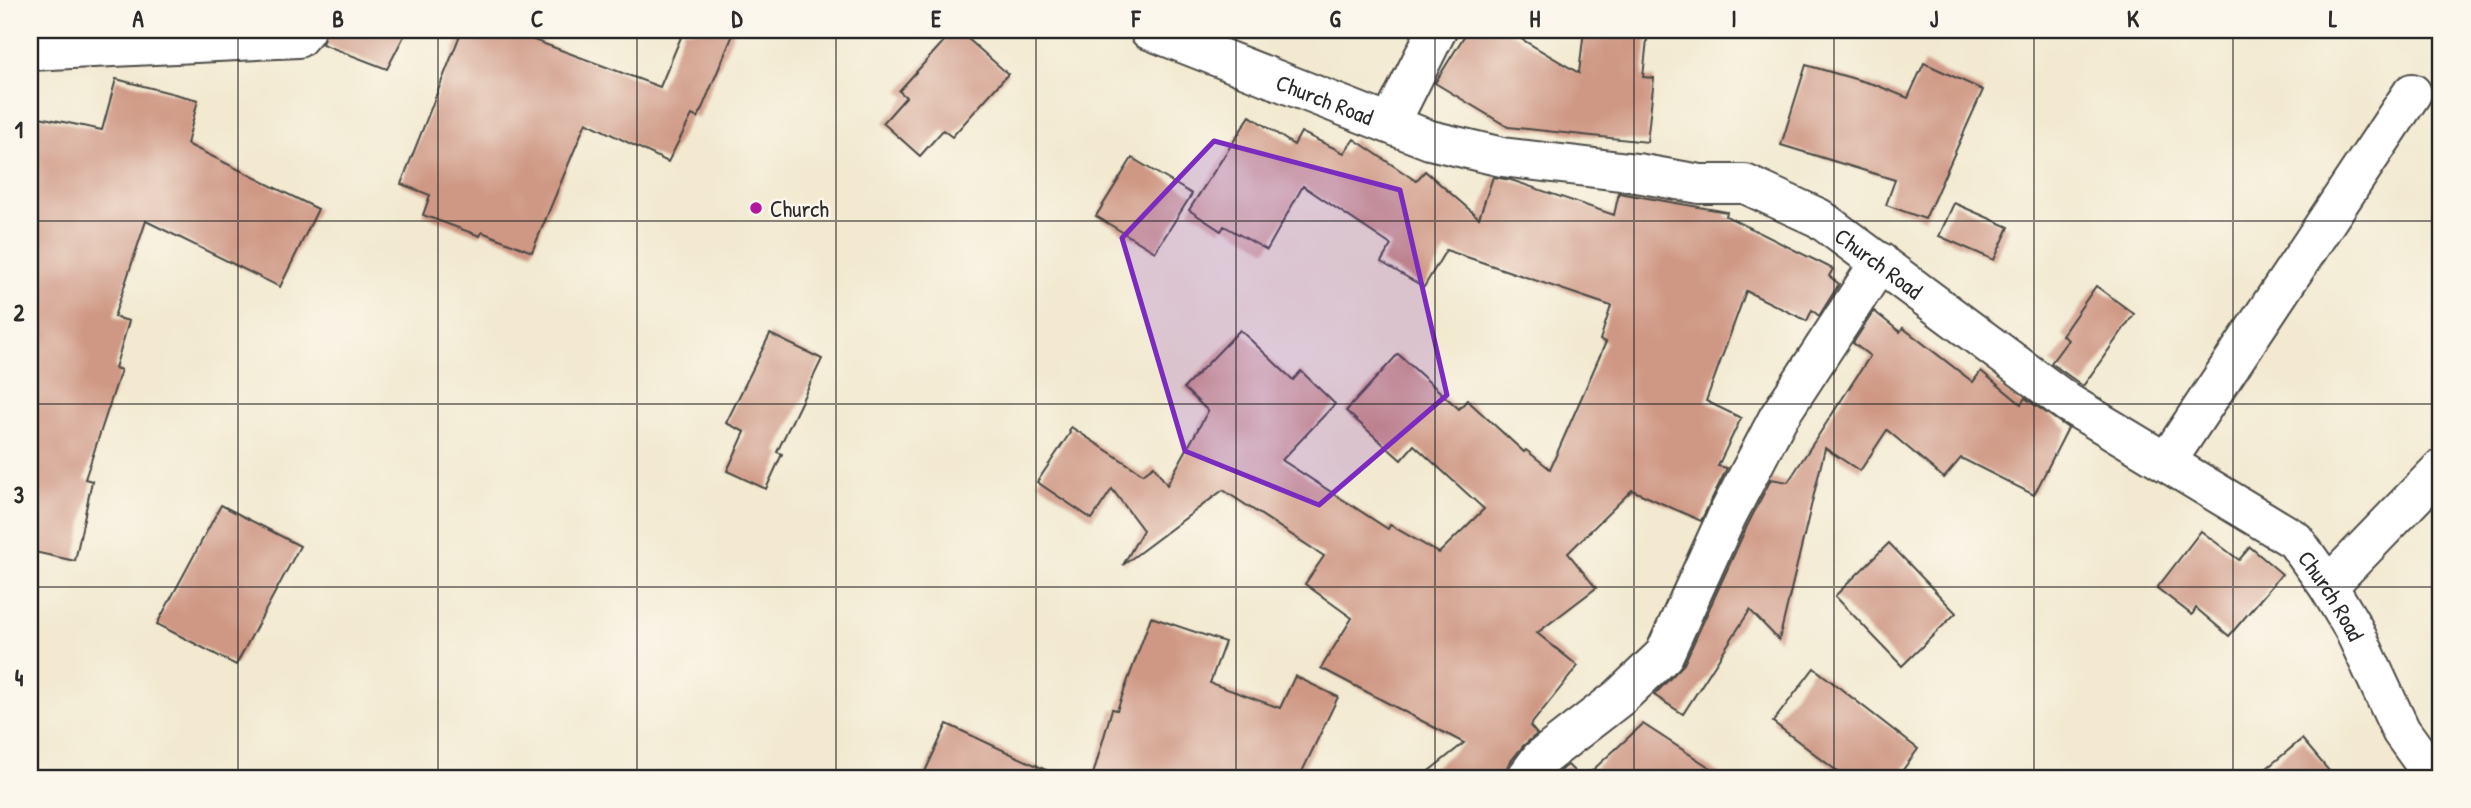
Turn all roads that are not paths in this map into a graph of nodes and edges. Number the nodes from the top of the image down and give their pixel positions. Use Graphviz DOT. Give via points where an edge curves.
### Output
graph roads {
  1 [pos="305,30"];
  2 [pos="1149,30"];
  3 [pos="1437,30"];
  4 [pos="30,51"];
  5 [pos="2412,93"];
  6 [pos="1390,124"];
  7 [pos="1880,262"];
  8 [pos="2166,461"];
  9 [pos="2441,469"];
  10 [pos="2328,586"];
  11 [pos="1526,778"];
  12 [pos="2435,778"];
  1 -- 4 [label="street" via="298,38"];
  2 -- 6 [label="street, Church Road"];
  3 -- 6 [label="street"];
  5 -- 8 [label="street"];
  6 -- 7 [label="street, Church Road" via="1430,140 1502,157 1700,184 1745,184 1819,218"];
  7 -- 8 [label="street, Church Road" via="2067,403"];
  7 -- 11 [label="street" via="1778,418 1664,655 1620,697 1540,759"];
  8 -- 10 [label="street, Church Road" via="2295,540"];
  9 -- 10 [label="street"];
  10 -- 12 [label="street, Church Road" via="2401,731"];
}
